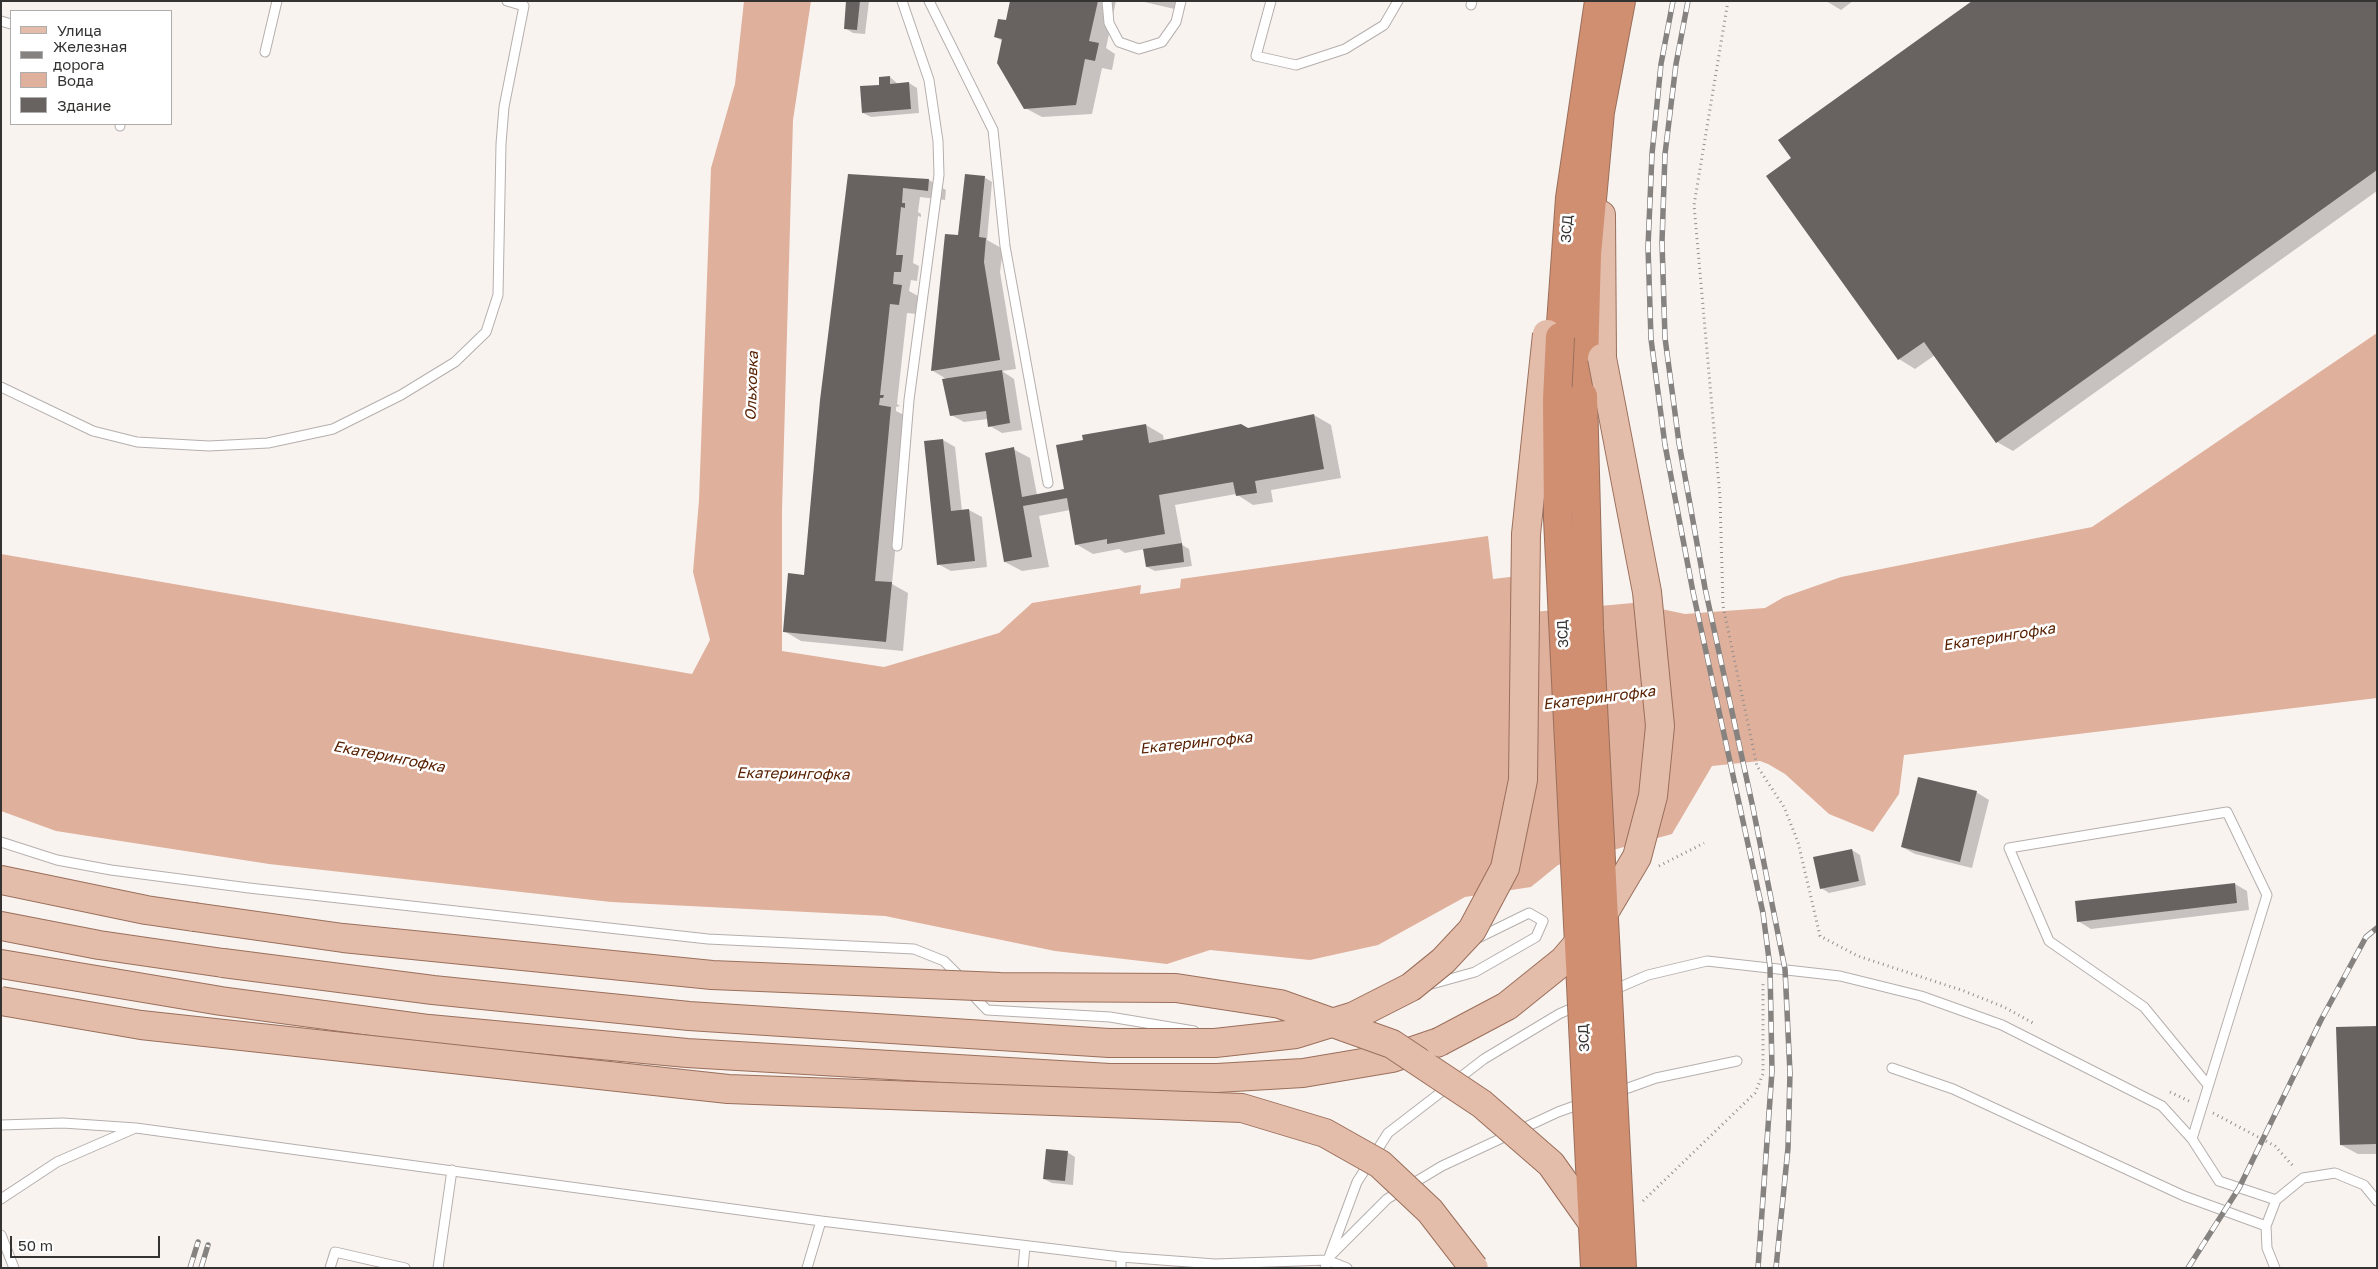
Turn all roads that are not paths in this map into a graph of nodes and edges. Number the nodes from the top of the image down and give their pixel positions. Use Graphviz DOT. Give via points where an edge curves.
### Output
graph roads {
  1 [pos="277,1"];
  2 [pos="507,1"];
  3 [pos="902,1"];
  4 [pos="929,1"];
  5 [pos="1107,1"];
  6 [pos="1181,1"];
  7 [pos="1271,1"];
  8 [pos="1398,1"];
  9 [pos="1599,1"];
  10 [pos="1621,1"];
  11 [pos="265,52"];
  12 [pos="1600,112"];
  13 [pos="1570,198"];
  14 [pos="1,387"];
  15 [pos="1048,483"];
  16 [pos="897,546"];
  17 [pos="1,842"];
  18 [pos="1,880"];
  19 [pos="1,926"];
  20 [pos="1,964"];
  21 [pos="1,1001"];
  22 [pos="1367,1002"];
  23 [pos="1349,1007"];
  24 [pos="1332,1012"];
  25 [pos="1295,1021"];
  26 [pos="1258,1028"];
  27 [pos="1737,1061"];
  28 [pos="1892,1068"];
  29 [pos="2208,1085"];
  30 [pos="1,1124"];
  31 [pos="136,1128"];
  32 [pos="2192,1140"];
  33 [pos="452,1170"];
  34 [pos="1,1199"];
  35 [pos="2276,1200"];
  36 [pos="2376,1201"];
  37 [pos="821,1221"];
  38 [pos="2266,1226"];
  39 [pos="1,1235"];
  40 [pos="1025,1246"];
  41 [pos="1121,1257"];
  42 [pos="1594,1261"];
  43 [pos="1326,1264"];
  44 [pos="14,1268"];
  45 [pos="330,1268"];
  46 [pos="405,1268"];
  47 [pos="438,1268"];
  48 [pos="807,1268"];
  49 [pos="1022,1268"];
  50 [pos="1121,1268"];
  51 [pos="1347,1268"];
  52 [pos="1474,1268"];
  53 [pos="1616,1268"];
  54 [pos="1622,1268"];
  55 [pos="2275,1268"];
  1 -- 11 [label="lane"];
  2 -- 14 [label="lane" via="524,6 504,107 498,295 486,332 456,362 401,395 333,429 268,443 210,446 137,442 93,431"];
  3 -- 16 [label="lane" via="929,80 938,141 939,175 909,400"];
  4 -- 15 [label="lane" via="993,130 1005,246"];
  5 -- 6 [label="lane" via="1109,23 1119,42 1139,49 1162,42 1176,22"];
  7 -- 8 [label="lane" via="1256,56 1296,65 1345,49 1384,25"];
  9 -- 13 [label="highway, ЗСД"];
  10 -- 12 [label="highway, ЗСД"];
  12 -- 20 [label="main road, bridge" via="1602,358 1647,592 1660,726 1653,796 1637,857 1602,916 1563,961 1507,1006 1439,1042 1392,1058 1303,1073 1217,1078 1110,1078 687,1053 429,1028 221,1001"];
  12 -- 54 [label="highway, ЗСД, bridge" via="1587,254 1583,396 1585,513"];
  13 -- 19 [label="main road, bridge" via="1547,334 1526,534 1522,780 1505,868 1472,930 1443,961 1411,987 1354,1016 1296,1034 1216,1043 1109,1042 689,1016 433,990 223,963 99,945"];
  13 -- 42 [label="highway, ЗСД, bridge" via="1557,400 1558,518"];
  17 -- 26 [label="lane" via="57,860 249,888 708,939 914,949 944,961 961,976 973,997 987,1010 1110,1017 1221,1036"];
  18 -- 53 [label="main road, bridge" via="146,910 343,938 712,975 1000,987 1176,988 1280,1004 1392,1044 1482,1104 1551,1164 1602,1236"];
  21 -- 52 [label="main road, bridge" via="141,1025 728,1089 1242,1108 1326,1133 1380,1164 1430,1211"];
  22 -- 22 [label="lane" via="1463,945 1529,912 1543,922 1536,937 1475,972"];
  22 -- 23 [label="lane"];
  24 -- 25 [label="lane"];
  27 -- 43 [label="lane" via="1656,1078 1558,1112 1451,1162 1387,1198"];
  28 -- 38 [label="lane" via="1953,1089 2184,1196"];
  29 -- 29 [label="lane" via="2144,1007 2049,941 2009,848 2227,812 2267,895"];
  29 -- 32 [label="lane"];
  30 -- 31 [label="lane" via="63,1123"];
  31 -- 33 [label="lane"];
  31 -- 34 [label="lane" via="57,1162"];
  32 -- 35 [label="lane" via="2219,1181"];
  32 -- 43 [label="lane" via="2162,1106 2002,1025 1920,996 1840,976 1707,961 1648,975 1559,1014 1484,1059 1388,1133 1357,1182"];
  33 -- 37 [label="lane"];
  33 -- 47 [label="lane"];
  35 -- 36 [label="lane" via="2303,1178 2335,1174 2364,1186"];
  35 -- 38 [label="lane"];
  37 -- 40 [label="lane"];
  37 -- 48 [label="lane"];
  38 -- 55 [label="lane" via="2267,1248"];
  39 -- 44 [label="lane"];
  40 -- 41 [label="lane"];
  40 -- 49 [label="lane"];
  41 -- 43 [label="lane" via="1215,1264"];
  41 -- 50 [label="lane"];
  43 -- 51 [label="lane"];
  45 -- 46 [label="lane" via="335,1252"];
}
